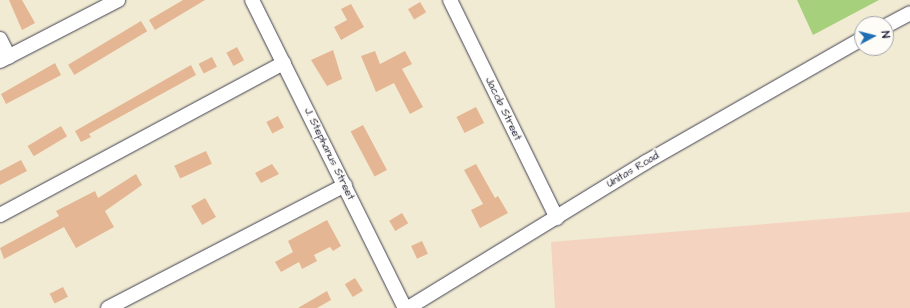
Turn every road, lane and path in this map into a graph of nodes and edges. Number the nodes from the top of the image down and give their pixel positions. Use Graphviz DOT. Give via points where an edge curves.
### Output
graph roads {
  1 [pos="118,0"];
  2 [pos="252,0"];
  3 [pos="450,0"];
  4 [pos="910,12"];
  5 [pos="894,21"];
  6 [pos="0,39"];
  7 [pos="854,44"];
  8 [pos="4,59"];
  9 [pos="284,63"];
  10 [pos="345,185"];
  11 [pos="0,215"];
  12 [pos="557,218"];
  13 [pos="108,308"];
  14 [pos="407,308"];
  1 -- 8 [label="street"];
  2 -- 9 [label="street, J. Stephanus Street"];
  3 -- 12 [label="street, Jacob Street"];
  4 -- 5 [label="street"];
  6 -- 8 [label="street"];
  7 -- 12 [label="street, Unitas Road" via="646,162"];
  9 -- 10 [label="street, J. Stephanus Street"];
  9 -- 11 [label="street"];
  10 -- 13 [label="street"];
  10 -- 14 [label="street, J. Stephanus Street"];
  12 -- 14 [label="street, Unitas Road"];
}
